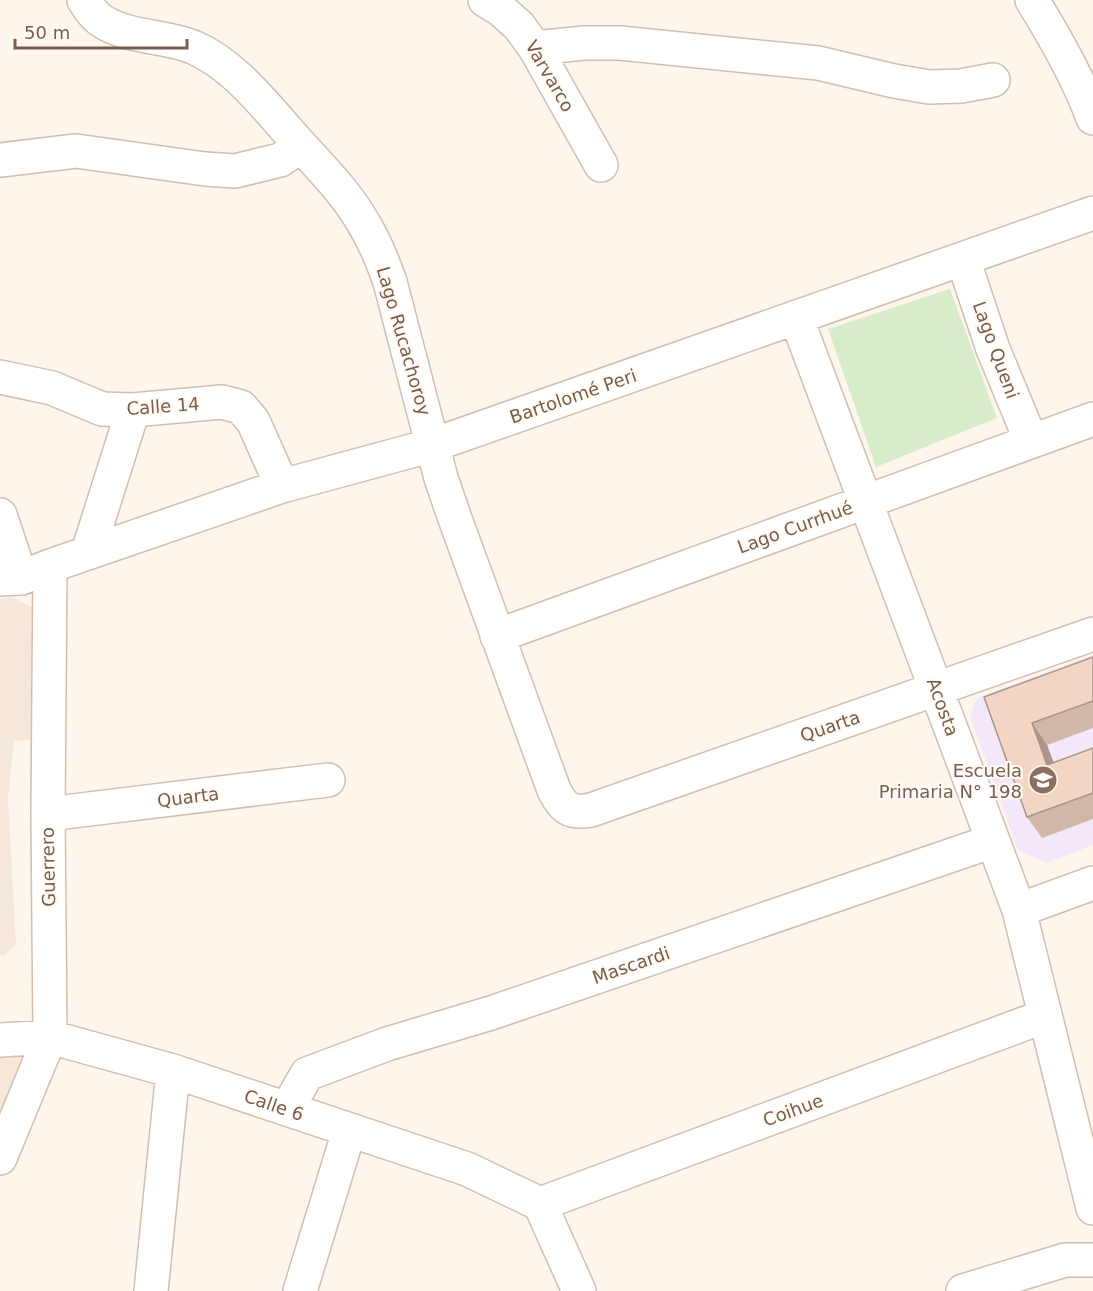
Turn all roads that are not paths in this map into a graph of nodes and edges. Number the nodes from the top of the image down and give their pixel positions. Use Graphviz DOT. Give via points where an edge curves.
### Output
graph roads {
  1 [pos="84,0"];
  2 [pos="485,0"];
  3 [pos="1032,0"];
  4 [pos="535,48"];
  5 [pos="993,80"];
  6 [pos="1093,118"];
  7 [pos="301,146"];
  8 [pos="0,160"];
  9 [pos="601,165"];
  10 [pos="1093,213"];
  11 [pos="963,259"];
  12 [pos="796,318"];
  13 [pos="0,377"];
  14 [pos="133,410"];
  15 [pos="1093,419"];
  16 [pos="1031,441"];
  17 [pos="433,445"];
  18 [pos="282,486"];
  19 [pos="865,502"];
  20 [pos="0,515"];
  21 [pos="88,552"];
  22 [pos="23,574"];
  23 [pos="1093,633"];
  24 [pos="498,636"];
  25 [pos="936,688"];
  26 [pos="328,780"];
  27 [pos="567,808"];
  28 [pos="48,814"];
  29 [pos="993,841"];
  30 [pos="1093,883"];
  31 [pos="1019,910"];
  32 [pos="1045,1016"];
  33 [pos="50,1037"];
  34 [pos="0,1040"];
  35 [pos="173,1071"];
  36 [pos="287,1109"];
  37 [pos="349,1131"];
  38 [pos="0,1158"];
  39 [pos="540,1204"];
  40 [pos="1093,1208"];
  41 [pos="1093,1260"];
  42 [pos="151,1291"];
  43 [pos="300,1291"];
  44 [pos="579,1291"];
  45 [pos="963,1291"];
  1 -- 7 [label="street, Lago Rucachoroy" via="103,22 120,30 193,47 214,59 234,74"];
  2 -- 4 [label="street, Varvarco" via="519,26"];
  3 -- 6 [label="street"];
  4 -- 5 [label="street" via="620,43 818,63 929,87"];
  4 -- 9 [label="street, Varvarco"];
  7 -- 8 [label="street" via="280,160 235,171 76,152"];
  7 -- 17 [label="street, Lago Rucachoroy" via="346,197 379,252"];
  10 -- 11 [label="street, Bartolomé Peri"];
  11 -- 12 [label="street, Bartolomé Peri"];
  11 -- 16 [label="street, Lago Queni" via="993,349"];
  12 -- 17 [label="street, Bartolomé Peri"];
  12 -- 19 [label="street, Acosta"];
  13 -- 14 [label="street, Calle 14" via="52,388 102,409"];
  14 -- 18 [label="street, Calle 14" via="222,402 241,407 252,421"];
  14 -- 21 [label="street"];
  15 -- 16 [label="street, Lago Currhué"];
  16 -- 19 [label="street, Lago Currhué"];
  17 -- 18 [label="street, Bartolomé Peri"];
  17 -- 24 [label="street, Lago Rucachoroy"];
  18 -- 21 [label="street, Bartolomé Peri"];
  19 -- 24 [label="street, Lago Currhué"];
  19 -- 25 [label="street, Acosta"];
  20 -- 22 [label="street, Guerrero"];
  21 -- 22 [label="street, Bartolomé Peri"];
  22 -- 28 [label="street, Guerrero"];
  23 -- 25 [label="street, Quarta"];
  24 -- 27 [label="street, Lago Rucachoroy" via="554,790"];
  25 -- 27 [label="street, Quarta" via="591,810"];
  25 -- 29 [label="street, Acosta"];
  26 -- 28 [label="street, Quarta"];
  28 -- 33 [label="street, Guerrero"];
  29 -- 31 [label="street, Acosta"];
  29 -- 36 [label="street, Mascardi" via="307,1074"];
  30 -- 31 [label="street"];
  31 -- 32 [label="street, Acosta"];
  32 -- 39 [label="street, Coihue"];
  32 -- 40 [label="street, Acosta"];
  33 -- 34 [label="street, Calle 6"];
  33 -- 35 [label="street, Calle 6"];
  33 -- 38 [label="street, Guerrero"];
  35 -- 36 [label="street, Calle 6"];
  35 -- 42 [label="street"];
  36 -- 37 [label="street, Calle 6"];
  37 -- 39 [label="street, Calle 6" via="467,1169"];
  37 -- 43 [label="street"];
  39 -- 44 [label="street"];
  41 -- 45 [label="street" via="1065,1260"];
}
